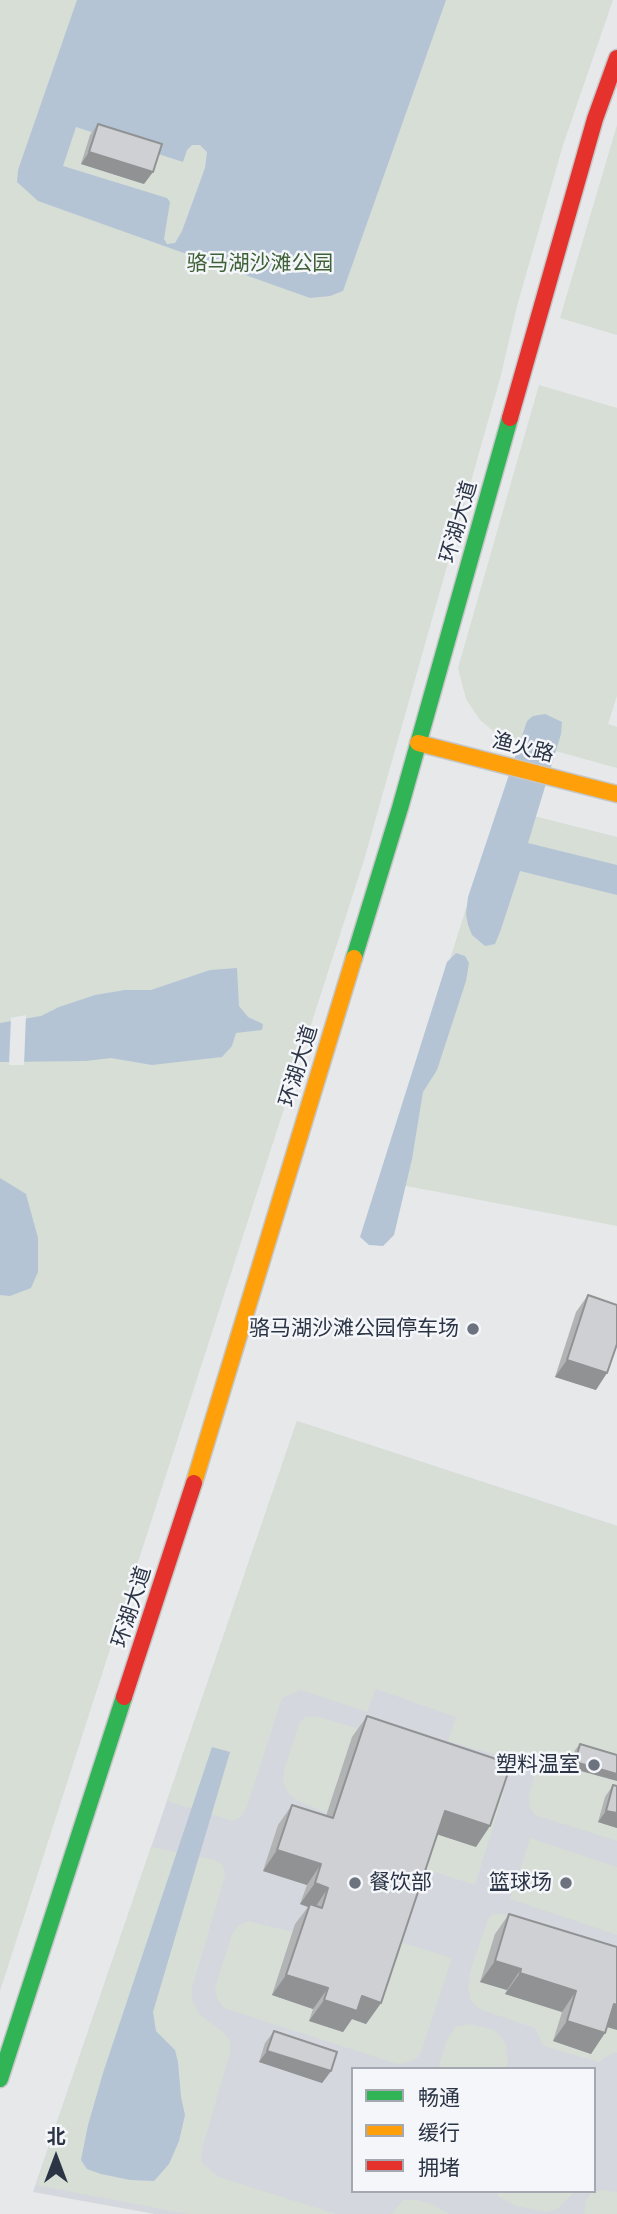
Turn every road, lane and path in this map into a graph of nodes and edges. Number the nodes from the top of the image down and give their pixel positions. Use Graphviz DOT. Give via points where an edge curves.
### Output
graph roads {
  1 [pos="617,58"];
  2 [pos="418,743"];
  3 [pos="617,794"];
  4 [pos="0,2080"];
  1 -- 2 [label="main road, 环湖大道" via="594,119"];
  2 -- 3 [label="main road, 渔火路"];
  2 -- 4 [label="main road, 环湖大道" via="195,1478"];
}
